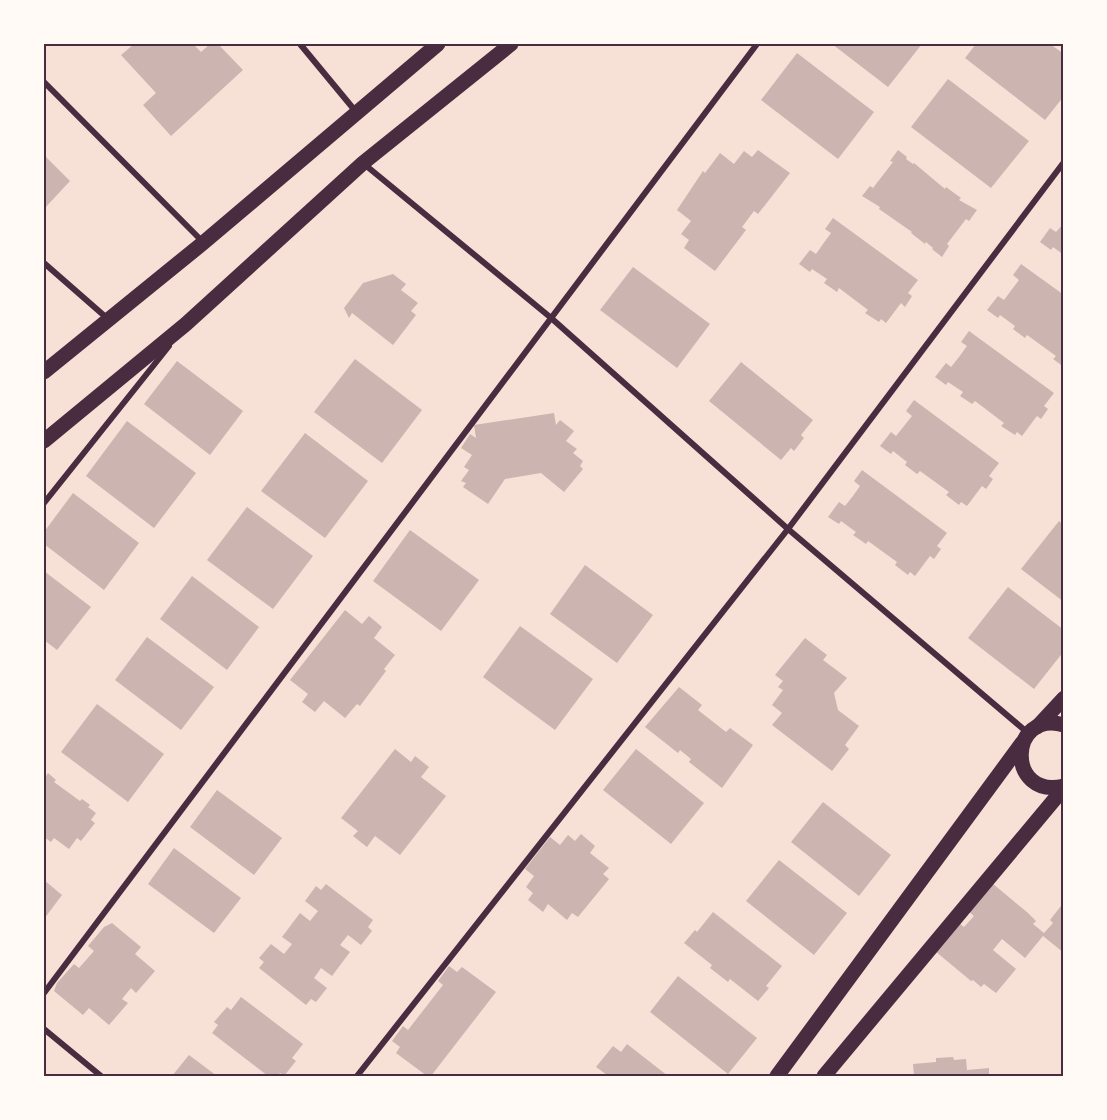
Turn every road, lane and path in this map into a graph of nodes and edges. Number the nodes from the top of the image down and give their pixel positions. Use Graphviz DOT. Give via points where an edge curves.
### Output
graph roads {
  1 [pos="300,44"];
  2 [pos="438,44"];
  3 [pos="511,44"];
  4 [pos="757,44"];
  5 [pos="44,82"];
  6 [pos="357,113"];
  7 [pos="1064,162"];
  8 [pos="363,163"];
  9 [pos="203,243"];
  10 [pos="44,263"];
  11 [pos="550,317"];
  12 [pos="108,319"];
  13 [pos="186,324"];
  14 [pos="44,372"];
  15 [pos="44,441"];
  16 [pos="44,503"];
  17 [pos="788,529"];
  18 [pos="1064,698"];
  19 [pos="1064,725"];
  20 [pos="1029,735"];
  21 [pos="1064,787"];
  22 [pos="44,993"];
  23 [pos="44,1029"];
  24 [pos="101,1077"];
  25 [pos="357,1077"];
  26 [pos="777,1077"];
  27 [pos="824,1077"];
  1 -- 6 [label="street"];
  2 -- 6 [label="main road"];
  3 -- 8 [label="main road"];
  4 -- 11 [label="street"];
  5 -- 9 [label="street"];
  6 -- 9 [label="main road"];
  7 -- 17 [label="street"];
  8 -- 11 [label="street"];
  8 -- 13 [label="main road"];
  9 -- 12 [label="main road"];
  10 -- 12 [label="street"];
  11 -- 17 [label="street"];
  11 -- 22 [label="street"];
  12 -- 14 [label="main road"];
  13 -- 15 [label="main road"];
  13 -- 16 [label="street"];
  17 -- 20 [label="street"];
  17 -- 25 [label="street"];
  18 -- 20 [label="main road"];
  19 -- 20 [label="main road" via="1052,723"];
  20 -- 21 [label="main road" via="1020,759 1023,770 1043,787"];
  20 -- 26 [label="main road"];
  21 -- 27 [label="main road"];
  23 -- 24 [label="street"];
}
